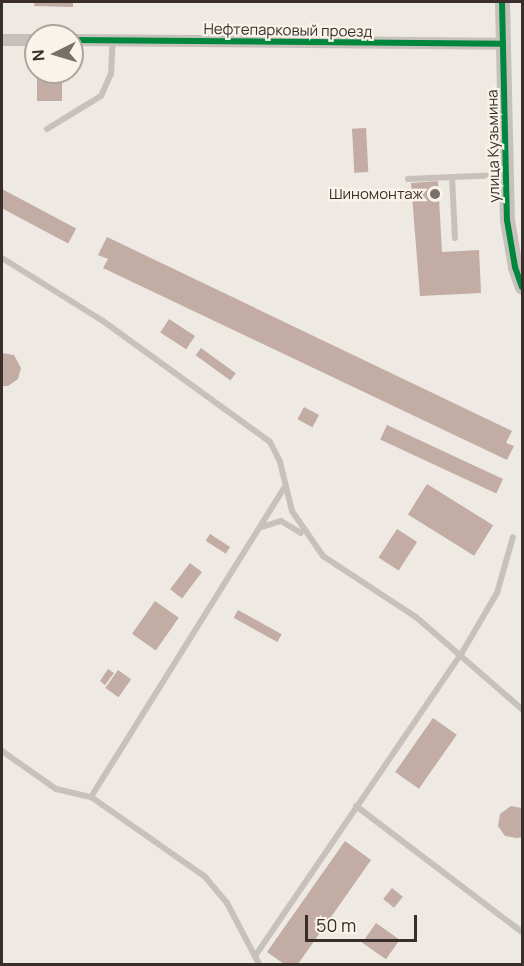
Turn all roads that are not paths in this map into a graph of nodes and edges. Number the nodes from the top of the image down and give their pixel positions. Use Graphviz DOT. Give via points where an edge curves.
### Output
graph roads {
  1 [pos="501,2"];
  2 [pos="2,40"];
  3 [pos="24,40"];
  4 [pos="84,40"];
  5 [pos="113,40"];
  6 [pos="503,44"];
  7 [pos="47,129"];
  8 [pos="506,174"];
  9 [pos="452,177"];
  10 [pos="408,179"];
  11 [pos="454,238"];
  12 [pos="2,258"];
  13 [pos="522,287"];
  14 [pos="285,487"];
  15 [pos="258,529"];
  16 [pos="513,537"];
  17 [pos="309,541"];
  18 [pos="460,656"];
  19 [pos="522,709"];
  20 [pos="2,751"];
  21 [pos="91,797"];
  22 [pos="356,806"];
  23 [pos="522,932"];
  24 [pos="255,956"];
  25 [pos="259,964"];
  1 -- 6 [label="street, улица Кузьмина"];
  2 -- 3 [label="street"];
  4 -- 5 [label="street, Нефтепарковый проезд"];
  5 -- 6 [label="street, Нефтепарковый проезд"];
  5 -- 7 [label="lane" via="111,74 101,96"];
  6 -- 8 [label="street, улица Кузьмина"];
  8 -- 9 [label="lane"];
  8 -- 13 [label="street, улица Кузьмина" via="510,246"];
  9 -- 10 [label="lane"];
  9 -- 11 [label="lane"];
  12 -- 14 [label="lane" via="103,321 270,442 280,462"];
  14 -- 15 [label="lane"];
  14 -- 17 [label="lane" via="292,511"];
  15 -- 17 [label="lane" via="281,521"];
  15 -- 21 [label="lane"];
  16 -- 18 [label="lane" via="497,593"];
  17 -- 18 [label="lane" via="334,565 416,617"];
  18 -- 19 [label="lane"];
  18 -- 22 [label="lane"];
  20 -- 21 [label="lane" via="56,789"];
  21 -- 24 [label="lane" via="204,876 227,903"];
  22 -- 23 [label="lane"];
  22 -- 24 [label="lane"];
  24 -- 25 [label="lane"];
}
